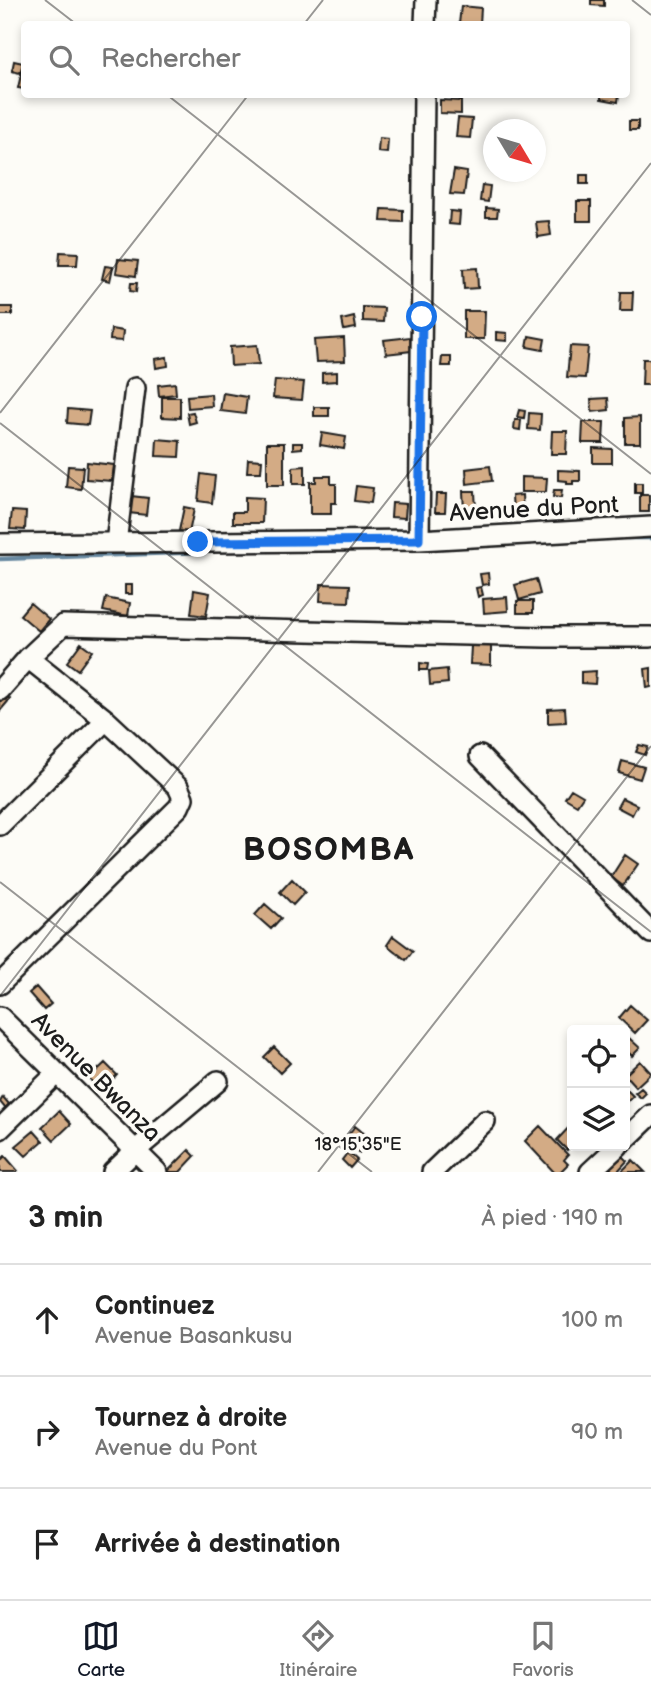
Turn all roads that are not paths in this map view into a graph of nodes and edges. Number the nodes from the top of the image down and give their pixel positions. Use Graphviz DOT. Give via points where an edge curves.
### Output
graph roads {
  1 [pos="426,0"];
  2 [pos="425,21"];
  3 [pos="424,98"];
  4 [pos="135,388"];
  5 [pos="651,527"];
  6 [pos="419,540"];
  7 [pos="116,543"];
  8 [pos="0,544"];
  9 [pos="651,637"];
  10 [pos="28,658"];
  11 [pos="0,690"];
  12 [pos="106,720"];
  13 [pos="480,756"];
  14 [pos="0,825"];
  15 [pos="651,933"];
  16 [pos="0,984"];
  17 [pos="0,1017"];
  18 [pos="57,1073"];
  19 [pos="218,1081"];
  20 [pos="651,1115"];
  21 [pos="485,1121"];
  22 [pos="0,1129"];
  23 [pos="630,1135"];
  24 [pos="136,1150"];
  25 [pos="613,1151"];
  26 [pos="113,1172"];
  27 [pos="157,1172"];
  28 [pos="432,1172"];
  29 [pos="590,1172"];
  1 -- 2 [label="street"];
  3 -- 6 [label="street"];
  4 -- 7 [label="street"];
  5 -- 6 [label="street, Avenue du Pont"];
  6 -- 7 [label="street, Avenue du Pont"];
  7 -- 8 [label="street, Avenue du Pont"];
  9 -- 10 [label="street" via="63,625"];
  10 -- 11 [label="street"];
  10 -- 12 [label="street"];
  12 -- 14 [label="street"];
  12 -- 16 [label="street" via="178,787 183,798"];
  13 -- 15 [label="street"];
  17 -- 18 [label="street, Avenue Bwanza"];
  18 -- 22 [label="street"];
  18 -- 24 [label="street, Avenue Bwanza"];
  19 -- 24 [label="street"];
  20 -- 23 [label="street"];
  21 -- 28 [label="street"];
  24 -- 26 [label="street"];
  24 -- 27 [label="street, Avenue Bwanza"];
  25 -- 29 [label="street"];
}
